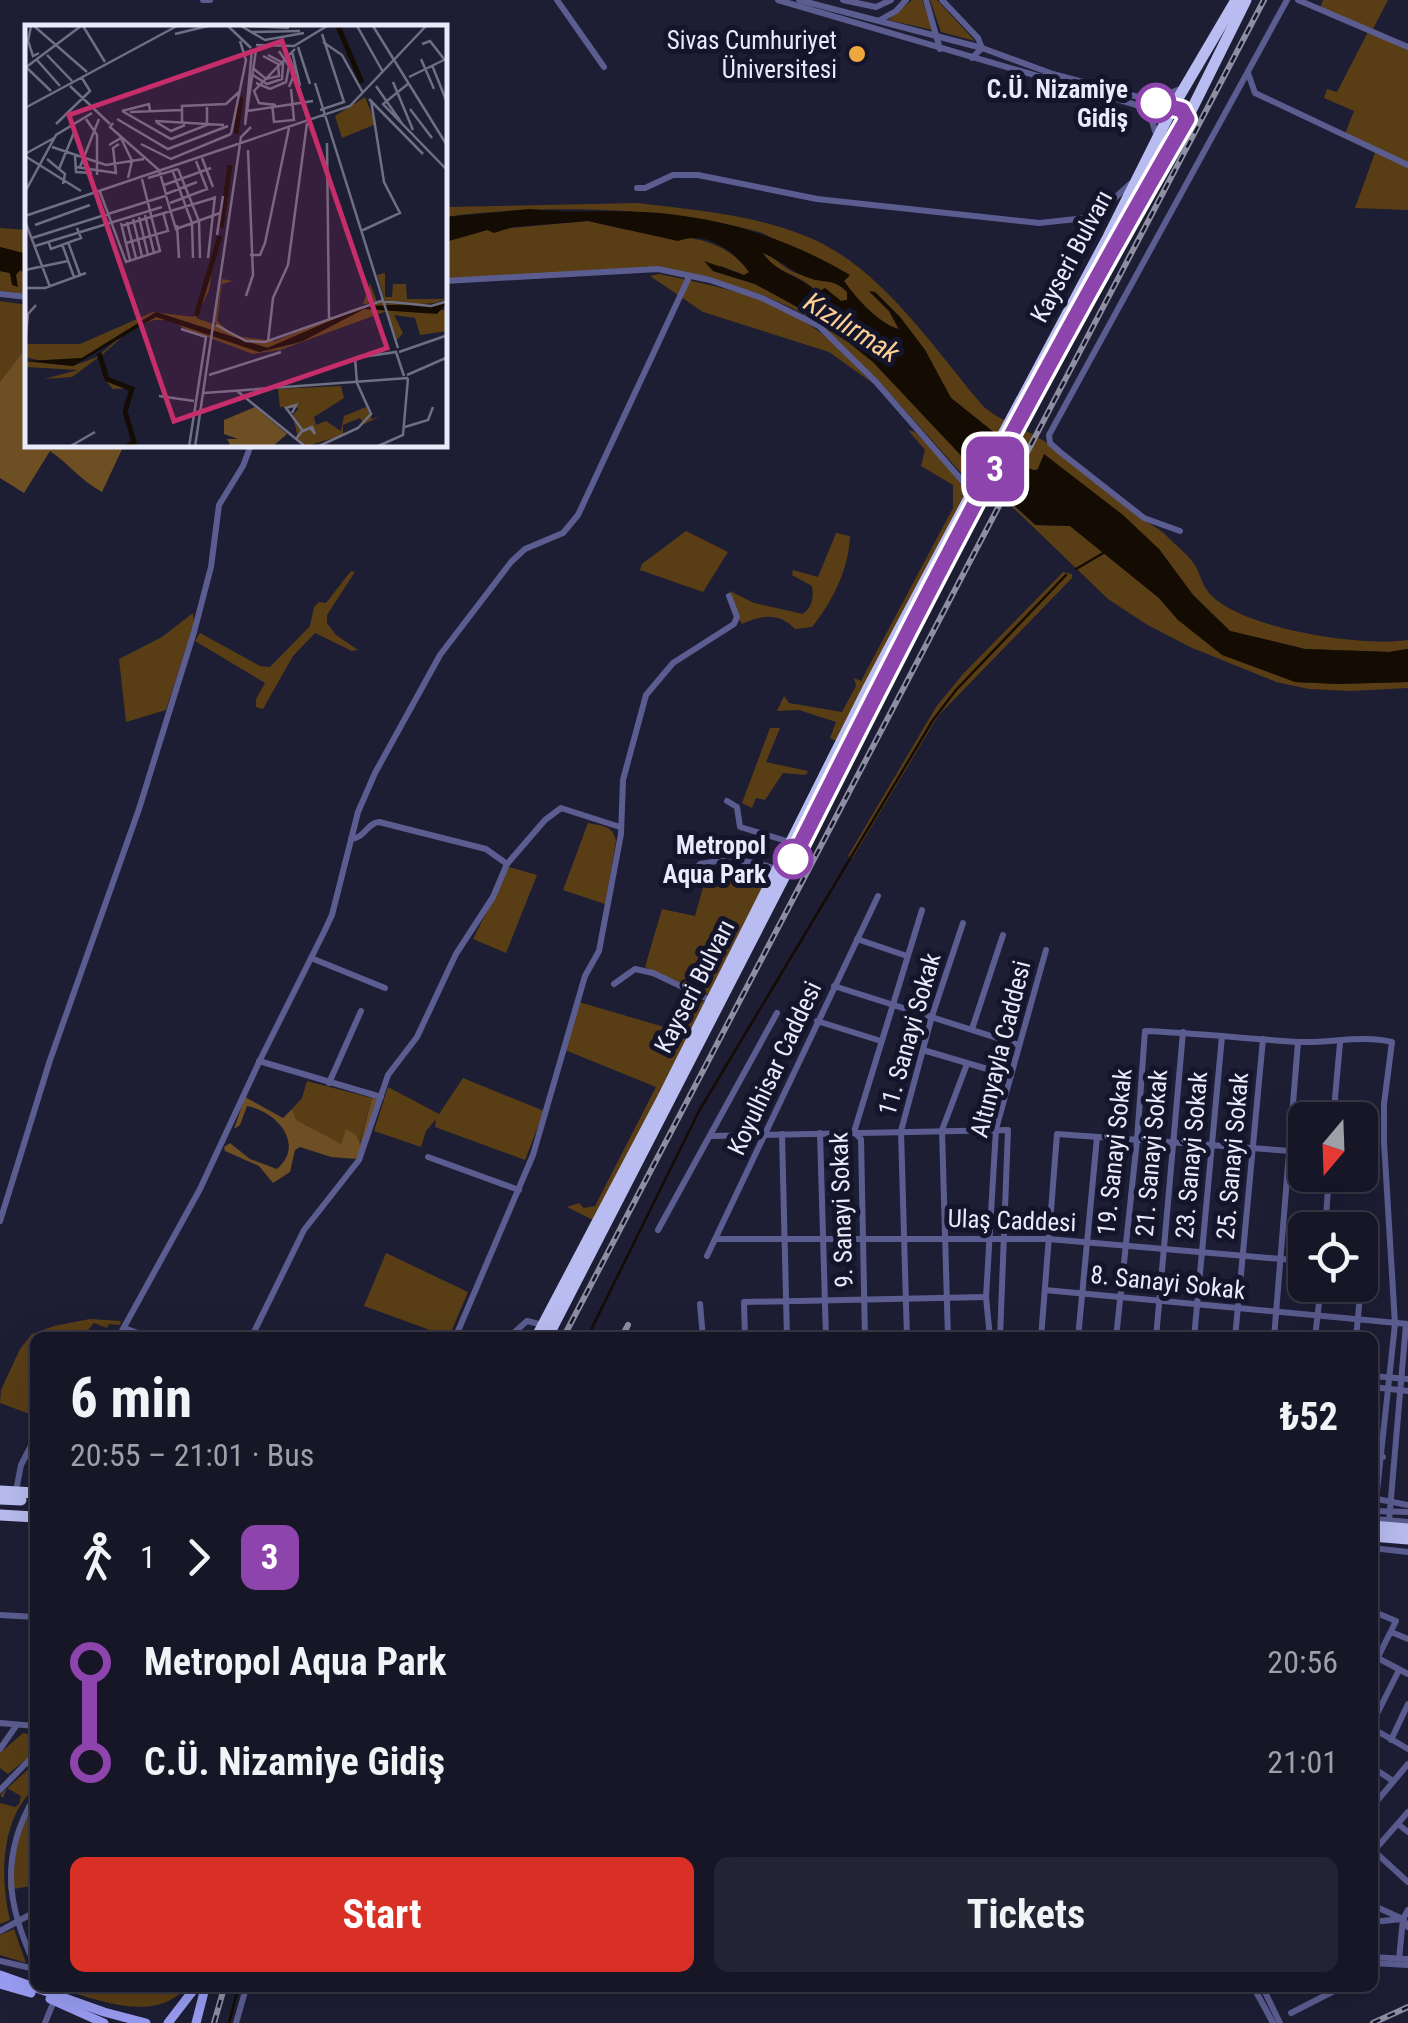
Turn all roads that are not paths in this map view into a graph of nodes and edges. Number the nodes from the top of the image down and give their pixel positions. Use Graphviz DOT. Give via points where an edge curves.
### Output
graph roads {
  1 [pos="557,0"];
  2 [pos="778,0"];
  3 [pos="799,0"];
  4 [pos="844,0"];
  5 [pos="891,0"];
  6 [pos="906,0"];
  7 [pos="926,0"];
  8 [pos="942,0"];
  9 [pos="1236,0"];
  10 [pos="1246,0"];
  11 [pos="1287,0"];
  12 [pos="1298,0"];
  13 [pos="874,21"];
  14 [pos="938,37"];
  15 [pos="982,48"];
  16 [pos="1408,48"];
  17 [pos="940,49"];
  18 [pos="972,58"];
  19 [pos="604,67"];
  20 [pos="1248,72"];
  21 [pos="1184,87"];
  22 [pos="1138,102"];
  23 [pos="1170,112"];
  24 [pos="1186,122"];
  25 [pos="1157,138"];
  26 [pos="1408,165"];
  27 [pos="1138,176"];
  28 [pos="637,188"];
  29 [pos="689,277"];
  30 [pos="448,281"];
  31 [pos="0,294"];
  32 [pos="25,297"];
  33 [pos="1016,417"];
  34 [pos="250,448"];
  35 [pos="973,492"];
  36 [pos="1180,531"];
  37 [pos="730,596"];
  38 [pos="727,802"];
  39 [pos="620,827"];
  40 [pos="351,839"];
  41 [pos="791,842"];
  42 [pos="507,864"];
  43 [pos="778,869"];
  44 [pos="696,871"];
  45 [pos="878,896"];
  46 [pos="922,910"];
  47 [pos="963,923"];
  48 [pos="1003,936"];
  49 [pos="857,939"];
  50 [pos="1046,950"];
  51 [pos="907,956"];
  52 [pos="311,958"];
  53 [pos="614,984"];
  54 [pos="834,986"];
  55 [pos="384,988"];
  56 [pos="711,1000"];
  57 [pos="892,1003"];
  58 [pos="360,1012"];
  59 [pos="777,1012"];
  60 [pos="932,1016"];
  61 [pos="817,1021"];
  62 [pos="972,1030"];
  63 [pos="1183,1032"];
  64 [pos="1222,1036"];
  65 [pos="1263,1038"];
  66 [pos="881,1041"];
  67 [pos="1298,1042"];
  68 [pos="1340,1043"];
  69 [pos="1020,1045"];
  70 [pos="922,1050"];
  71 [pos="259,1061"];
  72 [pos="967,1064"];
  73 [pos="1011,1076"];
  74 [pos="329,1083"];
  75 [pos="381,1097"];
  76 [pos="1294,1102"];
  77 [pos="1335,1102"];
  78 [pos="996,1129"];
  79 [pos="942,1130"];
  80 [pos="901,1131"];
  81 [pos="854,1132"];
  82 [pos="820,1133"];
  83 [pos="782,1134"];
  84 [pos="764,1135"];
  85 [pos="712,1136"];
  86 [pos="1097,1137"];
  87 [pos="1137,1140"];
  88 [pos="1172,1143"];
  89 [pos="1214,1146"];
  90 [pos="1252,1149"];
  91 [pos="1288,1151"];
  92 [pos="428,1157"];
  93 [pos="1288,1175"];
  94 [pos="519,1190"];
  95 [pos="0,1221"];
  96 [pos="658,1230"];
  97 [pos="1004,1237"];
  98 [pos="863,1238"];
  99 [pos="904,1238"];
  100 [pos="945,1238"];
  101 [pos="990,1238"];
  102 [pos="1048,1238"];
  103 [pos="717,1239"];
  104 [pos="824,1239"];
  105 [pos="784,1240"];
  106 [pos="1086,1242"];
  107 [pos="1124,1244"];
  108 [pos="1162,1248"];
  109 [pos="1202,1252"];
  110 [pos="707,1256"];
  111 [pos="1243,1256"];
  112 [pos="1281,1259"];
  113 [pos="1288,1259"];
  114 [pos="1045,1290"];
  115 [pos="1082,1294"];
  116 [pos="986,1297"];
  117 [pos="906,1298"];
  118 [pos="946,1298"];
  119 [pos="1119,1298"];
  120 [pos="865,1300"];
  121 [pos="824,1301"];
  122 [pos="786,1302"];
  123 [pos="1160,1302"];
  124 [pos="1319,1302"];
  125 [pos="1360,1302"];
  126 [pos="700,1304"];
  127 [pos="1198,1306"];
  128 [pos="1238,1309"];
  129 [pos="1277,1313"];
  130 [pos="1318,1317"];
  131 [pos="1358,1320"];
  132 [pos="1395,1324"];
  133 [pos="1407,1324"];
  134 [pos="124,1328"];
  135 [pos="545,1331"];
  136 [pos="122,1332"];
  137 [pos="135,1332"];
  138 [pos="253,1332"];
  139 [pos="457,1332"];
  140 [pos="515,1332"];
  141 [pos="702,1332"];
  142 [pos="745,1332"];
  143 [pos="787,1332"];
  144 [pos="826,1332"];
  145 [pos="865,1332"];
  146 [pos="907,1332"];
  147 [pos="948,1332"];
  148 [pos="989,1332"];
  149 [pos="1000,1332"];
  150 [pos="1042,1332"];
  151 [pos="1079,1332"];
  152 [pos="1116,1332"];
  153 [pos="1157,1332"];
  154 [pos="1195,1332"];
  155 [pos="1236,1332"];
  156 [pos="1275,1332"];
  157 [pos="1317,1332"];
  158 [pos="1357,1332"];
  159 [pos="1378,1377"];
  160 [pos="1390,1378"];
  161 [pos="1405,1379"];
  162 [pos="1378,1388"];
  163 [pos="1388,1390"];
  164 [pos="1405,1391"];
  165 [pos="30,1450"];
  166 [pos="1378,1457"];
  167 [pos="1383,1457"];
  168 [pos="0,1491"];
  169 [pos="16,1492"];
  170 [pos="1378,1492"];
  171 [pos="30,1496"];
  172 [pos="30,1497"];
  173 [pos="0,1499"];
  174 [pos="1378,1499"];
  175 [pos="1390,1500"];
  176 [pos="30,1509"];
  177 [pos="1408,1509"];
  178 [pos="0,1511"];
  179 [pos="30,1516"];
  180 [pos="1389,1516"];
  181 [pos="1378,1518"];
  182 [pos="1378,1520"];
  183 [pos="1408,1526"];
  184 [pos="1378,1536"];
  185 [pos="1408,1539"];
  186 [pos="1378,1549"];
  187 [pos="1408,1552"];
  188 [pos="1378,1614"];
  189 [pos="0,1615"];
  190 [pos="30,1617"];
  191 [pos="1391,1632"];
  192 [pos="1408,1639"];
  193 [pos="1378,1653"];
  194 [pos="1378,1660"];
  195 [pos="1399,1670"];
  196 [pos="1408,1674"];
  197 [pos="1408,1704"];
  198 [pos="1378,1714"];
  199 [pos="0,1723"];
  200 [pos="18,1726"];
  201 [pos="30,1728"];
  202 [pos="1378,1730"];
  203 [pos="1391,1740"];
  204 [pos="0,1749"];
  205 [pos="1408,1750"];
  206 [pos="30,1759"];
  207 [pos="1408,1764"];
  208 [pos="1378,1771"];
  209 [pos="1393,1781"];
  210 [pos="0,1790"];
  211 [pos="1378,1798"];
  212 [pos="30,1803"];
  213 [pos="1408,1812"];
  214 [pos="1398,1824"];
  215 [pos="1408,1832"];
  216 [pos="1378,1846"];
  217 [pos="1378,1856"];
  218 [pos="1408,1882"];
  219 [pos="1378,1907"];
  220 [pos="1408,1910"];
  221 [pos="30,1915"];
  222 [pos="1378,1922"];
  223 [pos="15,1923"];
  224 [pos="1405,1923"];
  225 [pos="0,1931"];
  226 [pos="30,1957"];
  227 [pos="0,1961"];
  228 [pos="1405,1961"];
  229 [pos="1378,1963"];
  230 [pos="1378,1964"];
  231 [pos="30,1967"];
  232 [pos="0,1974"];
  233 [pos="0,1984"];
  234 [pos="30,1985"];
  235 [pos="49,1992"];
  236 [pos="192,1992"];
  237 [pos="203,1992"];
  238 [pos="245,1992"];
  239 [pos="1257,1992"];
  240 [pos="1265,1992"];
  241 [pos="1332,1992"];
  242 [pos="54,2001"];
  243 [pos="1290,2013"];
  244 [pos="45,2023"];
  245 [pos="104,2023"];
  246 [pos="146,2023"];
  247 [pos="168,2023"];
  248 [pos="196,2023"];
  249 [pos="236,2023"];
  250 [pos="1276,2023"];
  1 -- 19 [label="street"];
  2 -- 17 [label="street"];
  3 -- 13 [label="street"];
  4 -- 5 [label="street" via="876,7"];
  6 -- 13 [label="street"];
  7 -- 14 [label="street"];
  8 -- 15 [label="street"];
  9 -- 21 [label="highway, Kayseri Bulvarı"];
  10 -- 24 [label="highway, Kayseri Bulvarı"];
  11 -- 20 [label="street"];
  12 -- 16 [label="street"];
  13 -- 14 [label="street"];
  14 -- 15 [label="street"];
  14 -- 17 [label="street"];
  15 -- 18 [label="street"];
  15 -- 22 [label="street"];
  17 -- 18 [label="street"];
  18 -- 22 [label="street"];
  20 -- 26 [label="street" via="1255,93"];
  20 -- 36 [label="street" via="1049,434 1060,452 1144,518"];
  21 -- 22 [label="street"];
  21 -- 23 [label="highway, Kayseri Bulvarı"];
  22 -- 23 [label="street"];
  22 -- 25 [label="street"];
  23 -- 24 [label="highway" via="1185,111"];
  23 -- 25 [label="highway, Kayseri Bulvarı"];
  24 -- 33 [label="highway, Kayseri Bulvarı"];
  25 -- 27 [label="highway, Kayseri Bulvarı"];
  27 -- 28 [label="street" via="1097,213 1050,223 818,199 698,174"];
  27 -- 33 [label="highway, Kayseri Bulvarı"];
  29 -- 30 [label="street" via="658,269"];
  29 -- 35 [label="street" via="762,298 819,326"];
  29 -- 40 [label="street" via="578,515 563,533 511,562 440,655 368,786"];
  31 -- 32 [label="street"];
  33 -- 35 [label="highway"];
  34 -- 95 [label="street" via="219,505 194,632"];
  35 -- 41 [label="highway, Kayseri Bulvarı"];
  35 -- 135 [label="highway, Kayseri Bulvarı"];
  37 -- 39 [label="street" via="734,624 673,663 646,695 623,780"];
  38 -- 41 [label="street" via="737,807 740,827"];
  39 -- 42 [label="street" via="561,808"];
  39 -- 94 [label="street" via="599,951 585,976"];
  40 -- 42 [label="street" via="379,822 486,849"];
  40 -- 52 [label="street" via="332,915"];
  41 -- 43 [label="highway, Kayseri Bulvarı"];
  42 -- 75 [label="street"];
  43 -- 44 [label="street" via="716,861"];
  43 -- 56 [label="highway, Kayseri Bulvarı"];
  45 -- 49 [label="street, Koyulhisar Caddesi"];
  46 -- 51 [label="street, 9. Sanayi Sokak"];
  47 -- 60 [label="street, 11. Sanayi Sokak"];
  48 -- 62 [label="street"];
  49 -- 51 [label="street"];
  49 -- 54 [label="street, Koyulhisar Caddesi"];
  50 -- 69 [label="street, Altınyayla Caddesi"];
  51 -- 57 [label="street, 9. Sanayi Sokak"];
  52 -- 55 [label="street"];
  52 -- 71 [label="street"];
  53 -- 56 [label="street" via="635,969"];
  54 -- 57 [label="street"];
  54 -- 61 [label="street, Koyulhisar Caddesi"];
  56 -- 135 [label="highway, Kayseri Bulvarı"];
  57 -- 60 [label="street"];
  57 -- 66 [label="street, 9. Sanayi Sokak"];
  58 -- 74 [label="street"];
  59 -- 85 [label="street"];
  60 -- 62 [label="street"];
  60 -- 70 [label="street, 11. Sanayi Sokak"];
  61 -- 66 [label="street"];
  61 -- 84 [label="street, Koyulhisar Caddesi"];
  62 -- 69 [label="street"];
  63 -- 64 [label="street"];
  63 -- 87 [label="street, 19. Sanayi Sokak" via="1145,1031"];
  63 -- 88 [label="street, 21. Sanayi Sokak"];
  64 -- 65 [label="street"];
  64 -- 89 [label="street, 23. Sanayi Sokak"];
  65 -- 67 [label="street"];
  65 -- 90 [label="street, 25. Sanayi Sokak"];
  66 -- 81 [label="street, 9. Sanayi Sokak"];
  67 -- 68 [label="street"];
  67 -- 76 [label="street"];
  68 -- 77 [label="street"];
  68 -- 132 [label="street" via="1367,1037 1392,1042 1384,1142"];
  69 -- 73 [label="street, Altınyayla Caddesi"];
  70 -- 72 [label="street"];
  70 -- 80 [label="street, 11. Sanayi Sokak"];
  71 -- 74 [label="street"];
  71 -- 134 [label="street" via="200,1189"];
  72 -- 73 [label="street"];
  72 -- 79 [label="street"];
  73 -- 78 [label="street, Altınyayla Caddesi"];
  74 -- 75 [label="street"];
  75 -- 138 [label="street" via="359,1160 304,1230"];
  78 -- 79 [label="street"];
  78 -- 97 [label="street, Altınyayla Caddesi" via="1008,1130"];
  78 -- 101 [label="street, Altınyayla Caddesi"];
  79 -- 80 [label="street"];
  79 -- 100 [label="street"];
  80 -- 81 [label="street"];
  80 -- 99 [label="street, 11. Sanayi Sokak"];
  81 -- 82 [label="street"];
  81 -- 98 [label="street, 9. Sanayi Sokak" via="861,1139"];
  82 -- 83 [label="street"];
  82 -- 104 [label="street"];
  83 -- 84 [label="street"];
  83 -- 105 [label="street"];
  84 -- 85 [label="street"];
  84 -- 103 [label="street, Koyulhisar Caddesi"];
  85 -- 96 [label="street"];
  86 -- 87 [label="street"];
  86 -- 102 [label="street" via="1057,1134"];
  86 -- 106 [label="street"];
  87 -- 88 [label="street"];
  87 -- 107 [label="street, 19. Sanayi Sokak"];
  88 -- 89 [label="street"];
  88 -- 108 [label="street, 21. Sanayi Sokak"];
  89 -- 90 [label="street"];
  89 -- 109 [label="street, 23. Sanayi Sokak"];
  90 -- 91 [label="street"];
  90 -- 111 [label="street, 25. Sanayi Sokak"];
  92 -- 94 [label="street"];
  93 -- 112 [label="street"];
  94 -- 139 [label="street"];
  97 -- 101 [label="street, Ulaş Caddesi"];
  97 -- 102 [label="street, Ulaş Caddesi"];
  97 -- 149 [label="street, Altınyayla Caddesi"];
  98 -- 99 [label="street, Ulaş Caddesi"];
  98 -- 104 [label="street, Ulaş Caddesi"];
  98 -- 120 [label="street, 9. Sanayi Sokak"];
  99 -- 100 [label="street, Ulaş Caddesi"];
  99 -- 117 [label="street, 11. Sanayi Sokak"];
  100 -- 101 [label="street, Ulaş Caddesi"];
  100 -- 118 [label="street"];
  101 -- 116 [label="street, Altınyayla Caddesi"];
  102 -- 106 [label="street, Ulaş Caddesi"];
  102 -- 114 [label="street"];
  103 -- 105 [label="street, Ulaş Caddesi"];
  103 -- 110 [label="street, Koyulhisar Caddesi"];
  104 -- 105 [label="street, Ulaş Caddesi"];
  104 -- 121 [label="street"];
  105 -- 122 [label="street"];
  106 -- 107 [label="street, Ulaş Caddesi"];
  106 -- 115 [label="street"];
  107 -- 108 [label="street, Ulaş Caddesi"];
  107 -- 119 [label="street, 19. Sanayi Sokak"];
  108 -- 109 [label="street, Ulaş Caddesi"];
  108 -- 123 [label="street, 21. Sanayi Sokak"];
  109 -- 111 [label="street, Ulaş Caddesi"];
  109 -- 127 [label="street, 23. Sanayi Sokak"];
  111 -- 112 [label="street, Ulaş Caddesi"];
  111 -- 128 [label="street, 25. Sanayi Sokak"];
  112 -- 113 [label="street, Ulaş Caddesi"];
  112 -- 129 [label="street"];
  114 -- 115 [label="street, 8. Sanayi Sokak"];
  114 -- 150 [label="street"];
  115 -- 119 [label="street, 8. Sanayi Sokak"];
  115 -- 151 [label="street"];
  116 -- 118 [label="street"];
  116 -- 148 [label="street, Altınyayla Caddesi"];
  117 -- 118 [label="street"];
  117 -- 120 [label="street"];
  117 -- 146 [label="street, 11. Sanayi Sokak"];
  118 -- 147 [label="street"];
  119 -- 123 [label="street, 8. Sanayi Sokak"];
  119 -- 152 [label="street, 19. Sanayi Sokak"];
  120 -- 121 [label="street"];
  120 -- 145 [label="street, 9. Sanayi Sokak"];
  121 -- 122 [label="street"];
  121 -- 144 [label="street"];
  122 -- 142 [label="street" via="744,1302"];
  122 -- 143 [label="street"];
  123 -- 127 [label="street, 8. Sanayi Sokak"];
  123 -- 153 [label="street, 21. Sanayi Sokak"];
  124 -- 130 [label="street"];
  125 -- 131 [label="street"];
  126 -- 141 [label="street"];
  127 -- 128 [label="street, 8. Sanayi Sokak"];
  127 -- 154 [label="street, 23. Sanayi Sokak"];
  128 -- 129 [label="street, 8. Sanayi Sokak"];
  128 -- 155 [label="street, 25. Sanayi Sokak"];
  129 -- 130 [label="street, 8. Sanayi Sokak"];
  129 -- 156 [label="street"];
  130 -- 131 [label="street, 8. Sanayi Sokak"];
  130 -- 157 [label="street"];
  131 -- 132 [label="street, 8. Sanayi Sokak"];
  131 -- 158 [label="street"];
  132 -- 133 [label="street, 8. Sanayi Sokak"];
  132 -- 160 [label="street"];
  133 -- 161 [label="street"];
  134 -- 136 [label="street"];
  134 -- 137 [label="street"];
  135 -- 140 [label="street" via="527,1321"];
  159 -- 160 [label="street"];
  160 -- 161 [label="street"];
  160 -- 163 [label="street"];
  161 -- 164 [label="street"];
  162 -- 163 [label="street"];
  163 -- 164 [label="street"];
  163 -- 167 [label="street"];
  164 -- 175 [label="street"];
  165 -- 169 [label="street"];
  166 -- 167 [label="street"];
  167 -- 170 [label="street"];
  168 -- 169 [label="highway"];
  169 -- 171 [label="highway"];
  172 -- 173 [label="highway"];
  174 -- 175 [label="street"];
  175 -- 177 [label="street"];
  175 -- 180 [label="street"];
  176 -- 178 [label="highway"];
  177 -- 180 [label="street"];
  178 -- 179 [label="highway"];
  180 -- 181 [label="street"];
  180 -- 183 [label="street"];
  182 -- 183 [label="highway"];
  184 -- 185 [label="highway"];
  186 -- 187 [label="street"];
  188 -- 191 [label="street" via="1396,1621"];
  189 -- 190 [label="street"];
  191 -- 192 [label="street"];
  191 -- 193 [label="street"];
  194 -- 195 [label="street"];
  195 -- 196 [label="street"];
  195 -- 198 [label="street"];
  197 -- 203 [label="street"];
  199 -- 200 [label="street"];
  200 -- 201 [label="street"];
  200 -- 204 [label="street"];
  202 -- 203 [label="street"];
  203 -- 205 [label="street"];
  206 -- 210 [label="street"];
  207 -- 209 [label="street"];
  208 -- 209 [label="street"];
  209 -- 211 [label="street"];
  212 -- 223 [label="street" via="7,1854 6,1889"];
  213 -- 214 [label="street"];
  214 -- 215 [label="street"];
  214 -- 216 [label="street"];
  217 -- 218 [label="street"];
  219 -- 224 [label="street"];
  220 -- 224 [label="street"];
  221 -- 223 [label="street"];
  222 -- 224 [label="street"];
  223 -- 225 [label="street"];
  223 -- 226 [label="street"];
  224 -- 228 [label="street"];
  227 -- 231 [label="street"];
  228 -- 229 [label="street"];
  228 -- 230 [label="street"];
  232 -- 234 [label="main road"];
  233 -- 242 [label="main road"];
  235 -- 246 [label="main road"];
  236 -- 247 [label="main road"];
  237 -- 248 [label="main road"];
  238 -- 249 [label="street"];
  239 -- 250 [label="street"];
  240 -- 250 [label="street"];
  241 -- 243 [label="street"];
  242 -- 244 [label="street"];
  242 -- 245 [label="main road"];
}
